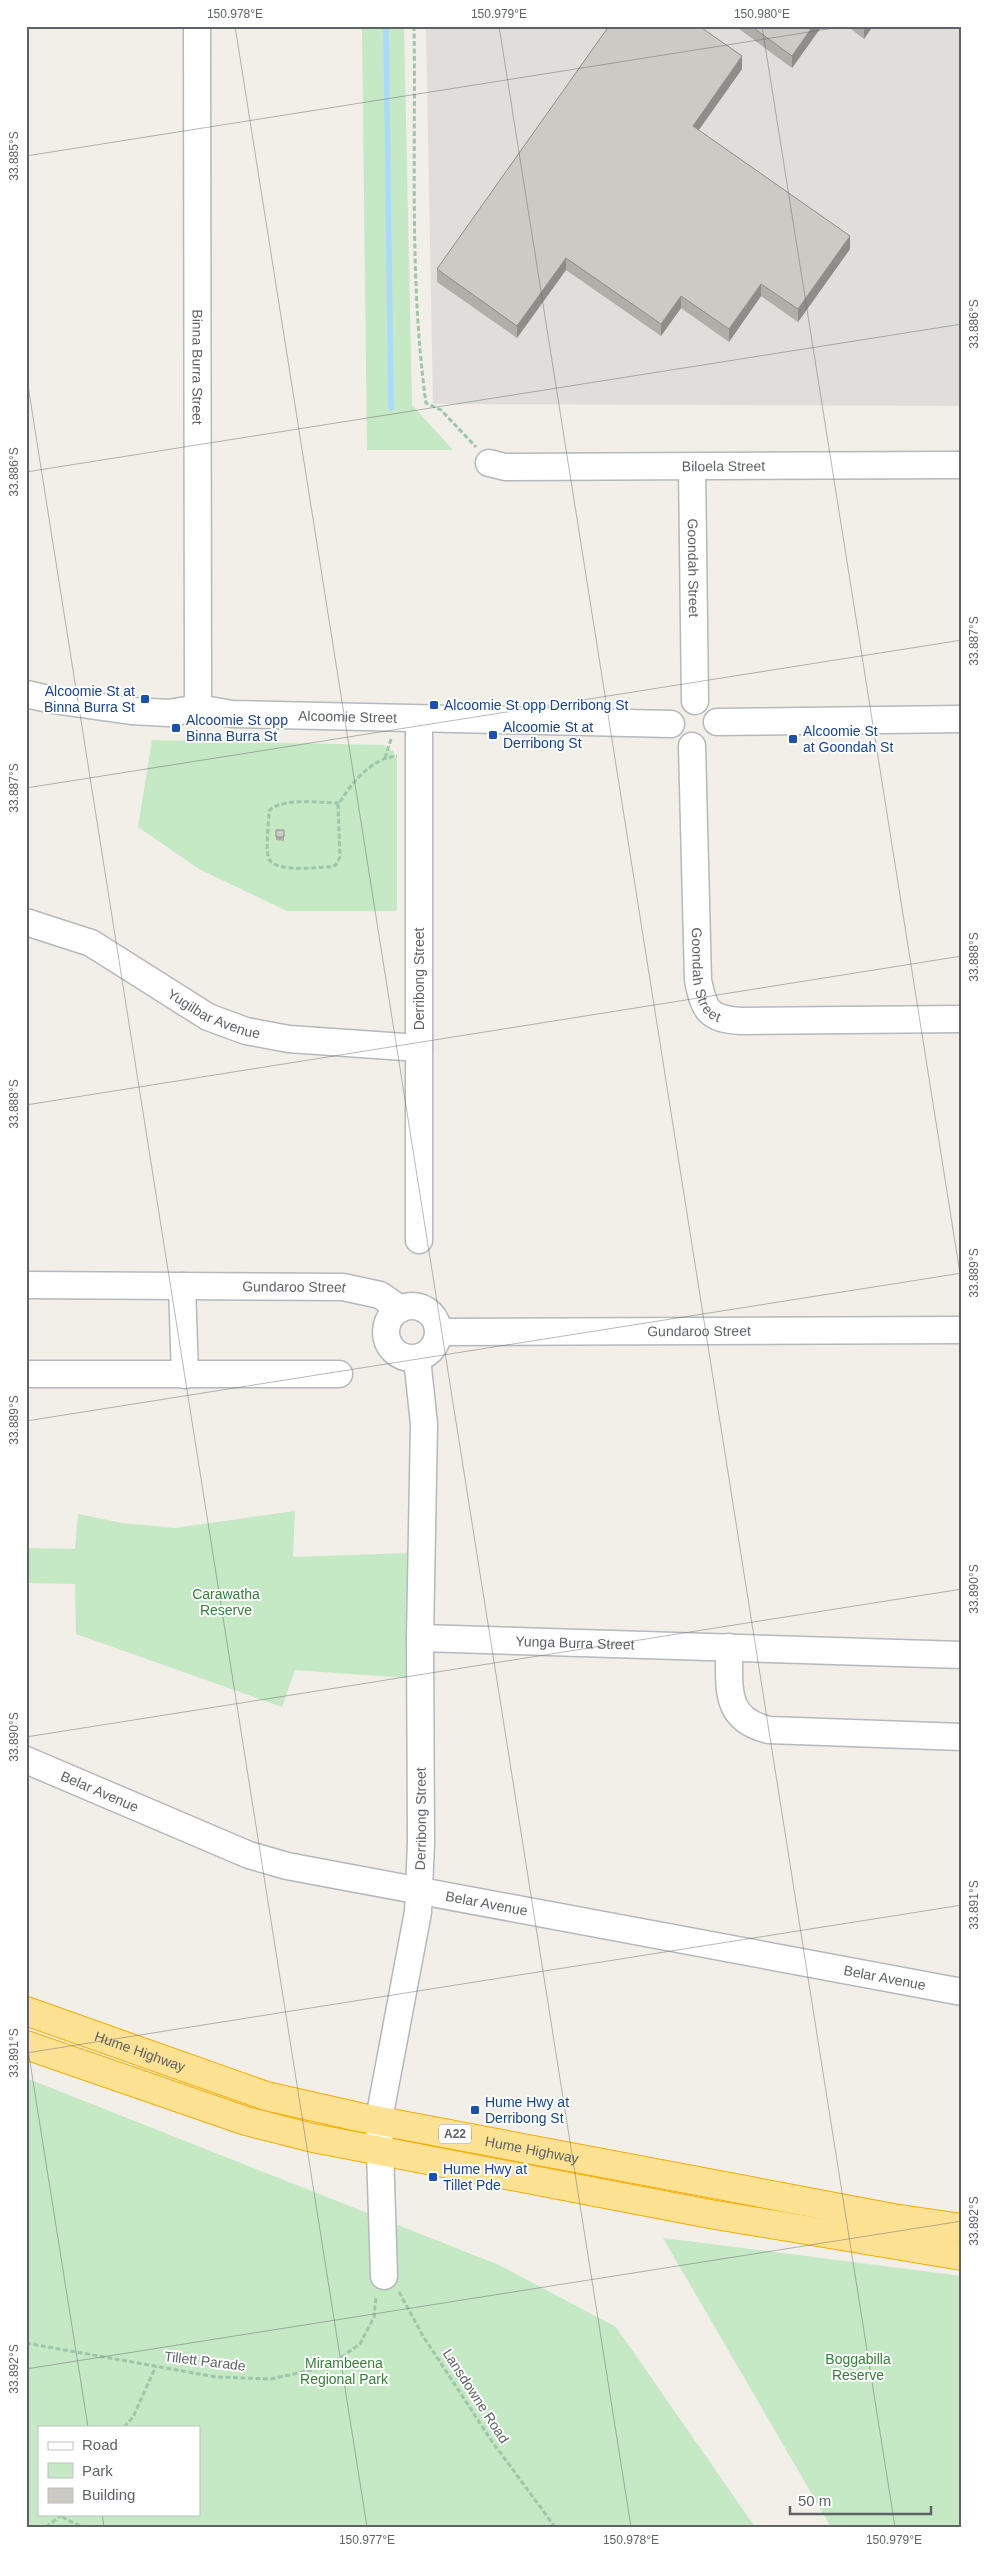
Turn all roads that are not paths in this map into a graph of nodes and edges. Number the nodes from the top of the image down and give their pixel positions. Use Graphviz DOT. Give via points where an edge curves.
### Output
graph roads {
  1 [pos="197,26"];
  2 [pos="489,463"];
  3 [pos="958,465"];
  4 [pos="692,467"];
  5 [pos="26,694"];
  6 [pos="695,701"];
  7 [pos="198,708"];
  8 [pos="419,719"];
  9 [pos="962,719"];
  10 [pos="717,722"];
  11 [pos="671,724"];
  12 [pos="692,746"];
  13 [pos="26,922"];
  14 [pos="962,1019"];
  15 [pos="419,1048"];
  16 [pos="419,1240"];
  17 [pos="26,1285"];
  18 [pos="182,1286"];
  19 [pos="400,1309"];
  20 [pos="962,1330"];
  21 [pos="438,1332"];
  22 [pos="417,1358"];
  23 [pos="26,1374"];
  24 [pos="339,1374"];
  25 [pos="184,1375"];
  26 [pos="420,1638"];
  27 [pos="730,1647"];
  28 [pos="962,1655"];
  29 [pos="962,1737"];
  30 [pos="26,1760"];
  31 [pos="418,1892"];
  32 [pos="962,1992"];
  33 [pos="26,2011"];
  34 [pos="26,2045"];
  35 [pos="379,2119"];
  36 [pos="378,2150"];
  37 [pos="962,2228"];
  38 [pos="962,2256"];
  39 [pos="384,2276"];
  1 -- 7 [label="street, Binna Burra Street"];
  2 -- 4 [label="street, Biloela Street" via="505,467"];
  3 -- 4 [label="street, Biloela Street"];
  4 -- 6 [label="street, Goondah Street"];
  5 -- 7 [label="street, Alcoomie Street" via="131,710 169,712"];
  6 -- 10 [label="street" via="707,705"];
  6 -- 11 [label="street" via="675,710"];
  7 -- 8 [label="street, Alcoomie Street" via="232,714"];
  8 -- 11 [label="street, Alcoomie Street"];
  8 -- 15 [label="street, Derribong Street"];
  9 -- 10 [label="street"];
  10 -- 12 [label="street" via="707,742"];
  11 -- 12 [label="street" via="675,736"];
  12 -- 14 [label="street, Goondah Street" via="698,980 708,1012 723,1020 741,1021"];
  13 -- 15 [label="street, Yugilbar Avenue" via="91,943 192,1008 246,1031 289,1039"];
  15 -- 16 [label="street, Derribong Street"];
  17 -- 18 [label="street, Gundaroo Street"];
  18 -- 19 [label="street, Gundaroo Street" via="342,1288 380,1295"];
  18 -- 25 [label="street"];
  19 -- 21 [label="street" via="426,1310"];
  19 -- 22 [label="street" via="389,1320 386,1336 400,1356"];
  20 -- 21 [label="street, Gundaroo Street"];
  21 -- 22 [label="street" via="432,1348"];
  22 -- 26 [label="street, Derribong Street" via="424,1424"];
  23 -- 25 [label="street"];
  24 -- 25 [label="street"];
  26 -- 27 [label="street, Yunga Burra Street"];
  26 -- 31 [label="street, Derribong Street" via="421,1843"];
  27 -- 28 [label="street, Yunga Burra Street"];
  27 -- 29 [label="street" via="732,1700 739,1716 752,1726 769,1730"];
  30 -- 31 [label="street, Belar Avenue" via="249,1855 287,1866"];
  31 -- 32 [label="street, Belar Avenue"];
  31 -- 35 [label="street, Derribong Street" via="415,1927"];
  33 -- 35 [label="highway, Hume Highway / A22" via="266,2096"];
  34 -- 36 [label="highway, A22" via="246,2120 313,2138"];
  35 -- 36 [label="street, Derribong Street"];
  35 -- 37 [label="highway, Hume Highway / A22" via="893,2218"];
  36 -- 38 [label="highway, A22" via="710,2214"];
  36 -- 39 [label="street, Derribong Street"];
}
